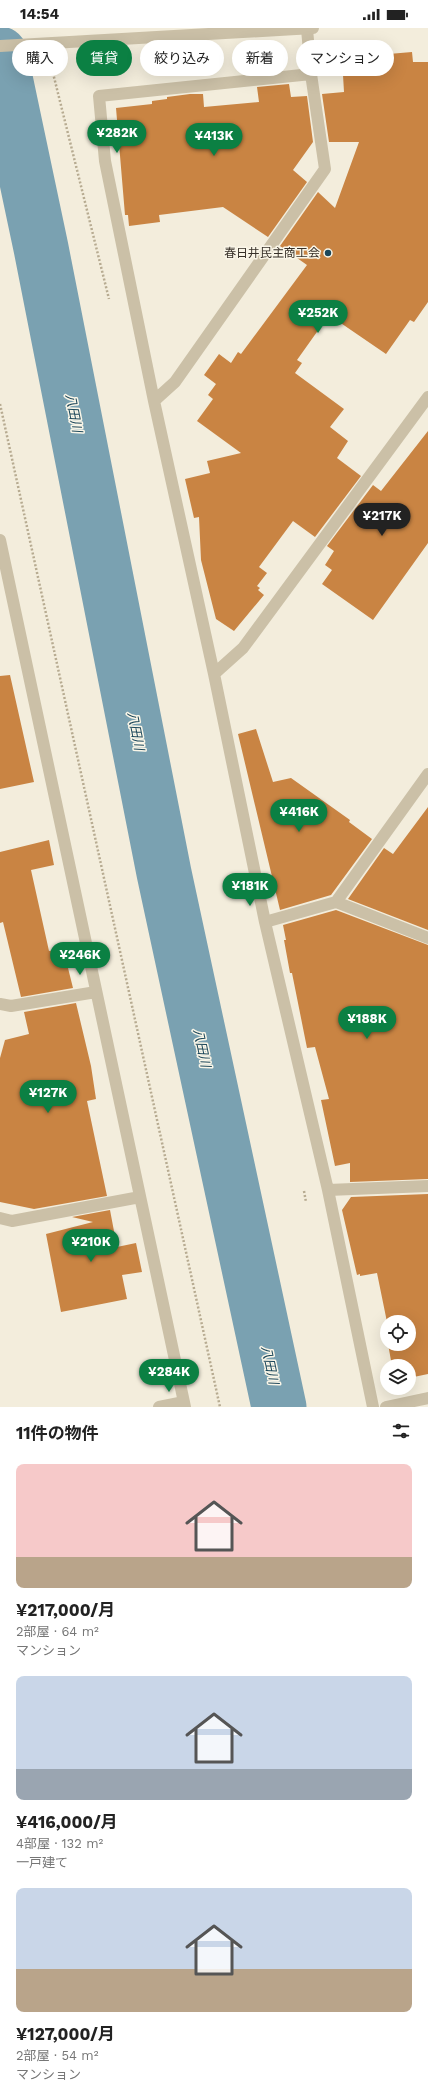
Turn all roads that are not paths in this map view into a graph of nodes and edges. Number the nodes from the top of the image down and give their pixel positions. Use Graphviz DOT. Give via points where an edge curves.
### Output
graph roads {
  1 [pos="310,28"];
  2 [pos="310,40"];
  3 [pos="0,46"];
  4 [pos="296,76"];
  5 [pos="311,76"];
  6 [pos="428,397"];
  7 [pos="154,401"];
  8 [pos="0,540"];
  9 [pos="214,674"];
  10 [pos="428,774"];
  11 [pos="336,902"];
  12 [pos="265,922"];
  13 [pos="428,938"];
  14 [pos="96,992"];
  15 [pos="0,1004"];
  16 [pos="428,1186"];
  17 [pos="328,1190"];
  18 [pos="140,1197"];
  19 [pos="0,1218"];
  20 [pos="428,1398"];
  21 [pos="185,1404"];
  22 [pos="159,1407"];
  23 [pos="373,1407"];
  24 [pos="386,1407"];
  1 -- 2 [label="street"];
  1 -- 3 [label="street"];
  4 -- 7 [label="street" via="99,96 105,161"];
  5 -- 7 [label="street" via="325,169 175,382"];
  6 -- 9 [label="street" via="243,648"];
  7 -- 9 [label="street"];
  8 -- 14 [label="street"];
  9 -- 12 [label="street"];
  10 -- 11 [label="street"];
  11 -- 12 [label="street"];
  11 -- 13 [label="street"];
  12 -- 17 [label="street"];
  14 -- 15 [label="street" via="11,1006"];
  14 -- 18 [label="street"];
  16 -- 17 [label="street"];
  17 -- 23 [label="street"];
  18 -- 19 [label="street" via="12,1221"];
  18 -- 21 [label="street"];
  20 -- 24 [label="street"];
  21 -- 22 [label="street"];
}
